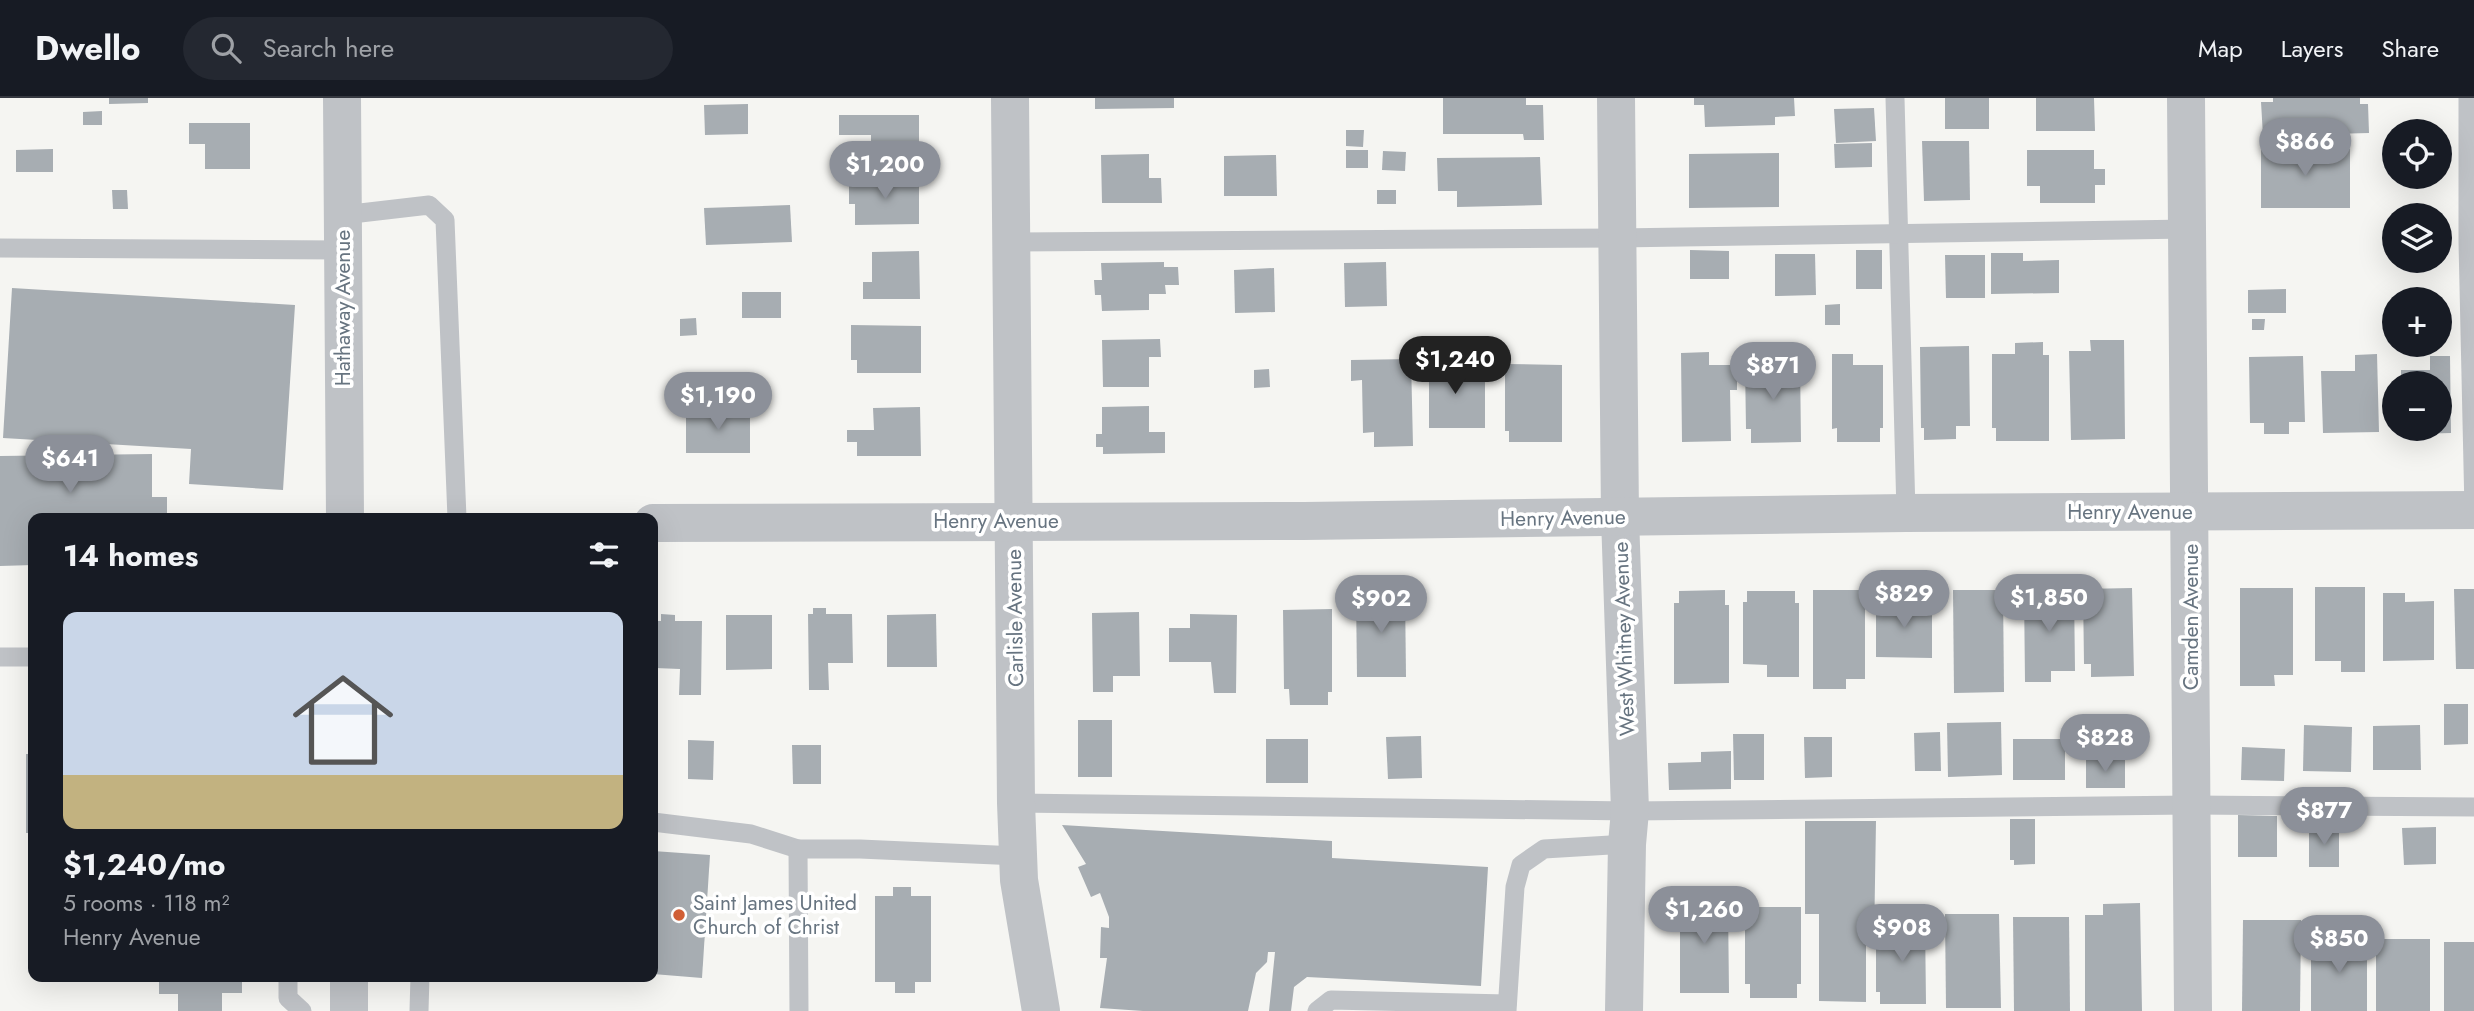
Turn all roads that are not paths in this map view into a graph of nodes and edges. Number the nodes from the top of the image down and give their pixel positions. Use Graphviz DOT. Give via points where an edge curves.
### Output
graph roads {
  1 [pos="342,98"];
  2 [pos="1010,98"];
  3 [pos="1616,98"];
  4 [pos="1895,98"];
  5 [pos="2186,98"];
  6 [pos="2468,98"];
  7 [pos="2188,229"];
  8 [pos="343,232"];
  9 [pos="1898,233"];
  10 [pos="1618,238"];
  11 [pos="1011,242"];
  12 [pos="0,248"];
  13 [pos="2474,510"];
  14 [pos="2190,512"];
  15 [pos="345,513"];
  16 [pos="457,513"];
  17 [pos="1906,513"];
  18 [pos="1620,517"];
  19 [pos="1014,521"];
  20 [pos="658,523"];
  21 [pos="0,657"];
  22 [pos="28,657"];
  23 [pos="1016,803"];
  24 [pos="2191,806"];
  25 [pos="2474,807"];
  26 [pos="658,823"];
  27 [pos="1628,828"];
  28 [pos="797,849"];
  29 [pos="1018,856"];
  30 [pos="288,982"];
  31 [pos="349,982"];
  32 [pos="420,982"];
  33 [pos="1507,1007"];
  34 [pos="302,1011"];
  35 [pos="349,1011"];
  36 [pos="419,1011"];
  37 [pos="799,1011"];
  38 [pos="1041,1011"];
  39 [pos="1317,1011"];
  40 [pos="1624,1011"];
  41 [pos="2193,1011"];
  1 -- 8 [label="street, Hathaway Avenue"];
  2 -- 11 [label="street, Carlisle Avenue"];
  3 -- 10 [label="street, West Whitney Avenue"];
  4 -- 9 [label="lane"];
  5 -- 7 [label="street, Camden Avenue"];
  6 -- 13 [label="lane"];
  7 -- 9 [label="lane"];
  7 -- 14 [label="street, Camden Avenue"];
  8 -- 12 [label="lane"];
  8 -- 15 [label="street, Hathaway Avenue"];
  8 -- 16 [label="lane" via="429,205 445,220"];
  9 -- 10 [label="lane"];
  9 -- 17 [label="lane"];
  10 -- 11 [label="lane"];
  10 -- 18 [label="street, West Whitney Avenue"];
  11 -- 19 [label="street, Carlisle Avenue"];
  13 -- 14 [label="street, Henry Avenue"];
  14 -- 17 [label="street, Henry Avenue"];
  14 -- 24 [label="street, Camden Avenue"];
  17 -- 18 [label="street, Henry Avenue"];
  18 -- 19 [label="street, Henry Avenue"];
  18 -- 27 [label="street, West Whitney Avenue"];
  19 -- 20 [label="street, Henry Avenue"];
  19 -- 23 [label="street, Carlisle Avenue"];
  21 -- 22 [label="lane"];
  23 -- 27 [label="lane"];
  23 -- 29 [label="street, Carlisle Avenue"];
  24 -- 25 [label="lane"];
  24 -- 27 [label="lane"];
  24 -- 41 [label="street, Camden Avenue"];
  26 -- 28 [label="lane" via="751,834"];
  27 -- 33 [label="lane" via="1545,849 1521,865 1515,887"];
  27 -- 40 [label="street, West Whitney Avenue"];
  28 -- 29 [label="lane"];
  28 -- 37 [label="lane"];
  29 -- 38 [label="street, Carlisle Avenue"];
  30 -- 34 [label="lane" via="288,998"];
  31 -- 35 [label="street"];
  32 -- 36 [label="lane"];
  33 -- 39 [label="lane" via="1331,1000"];
}
